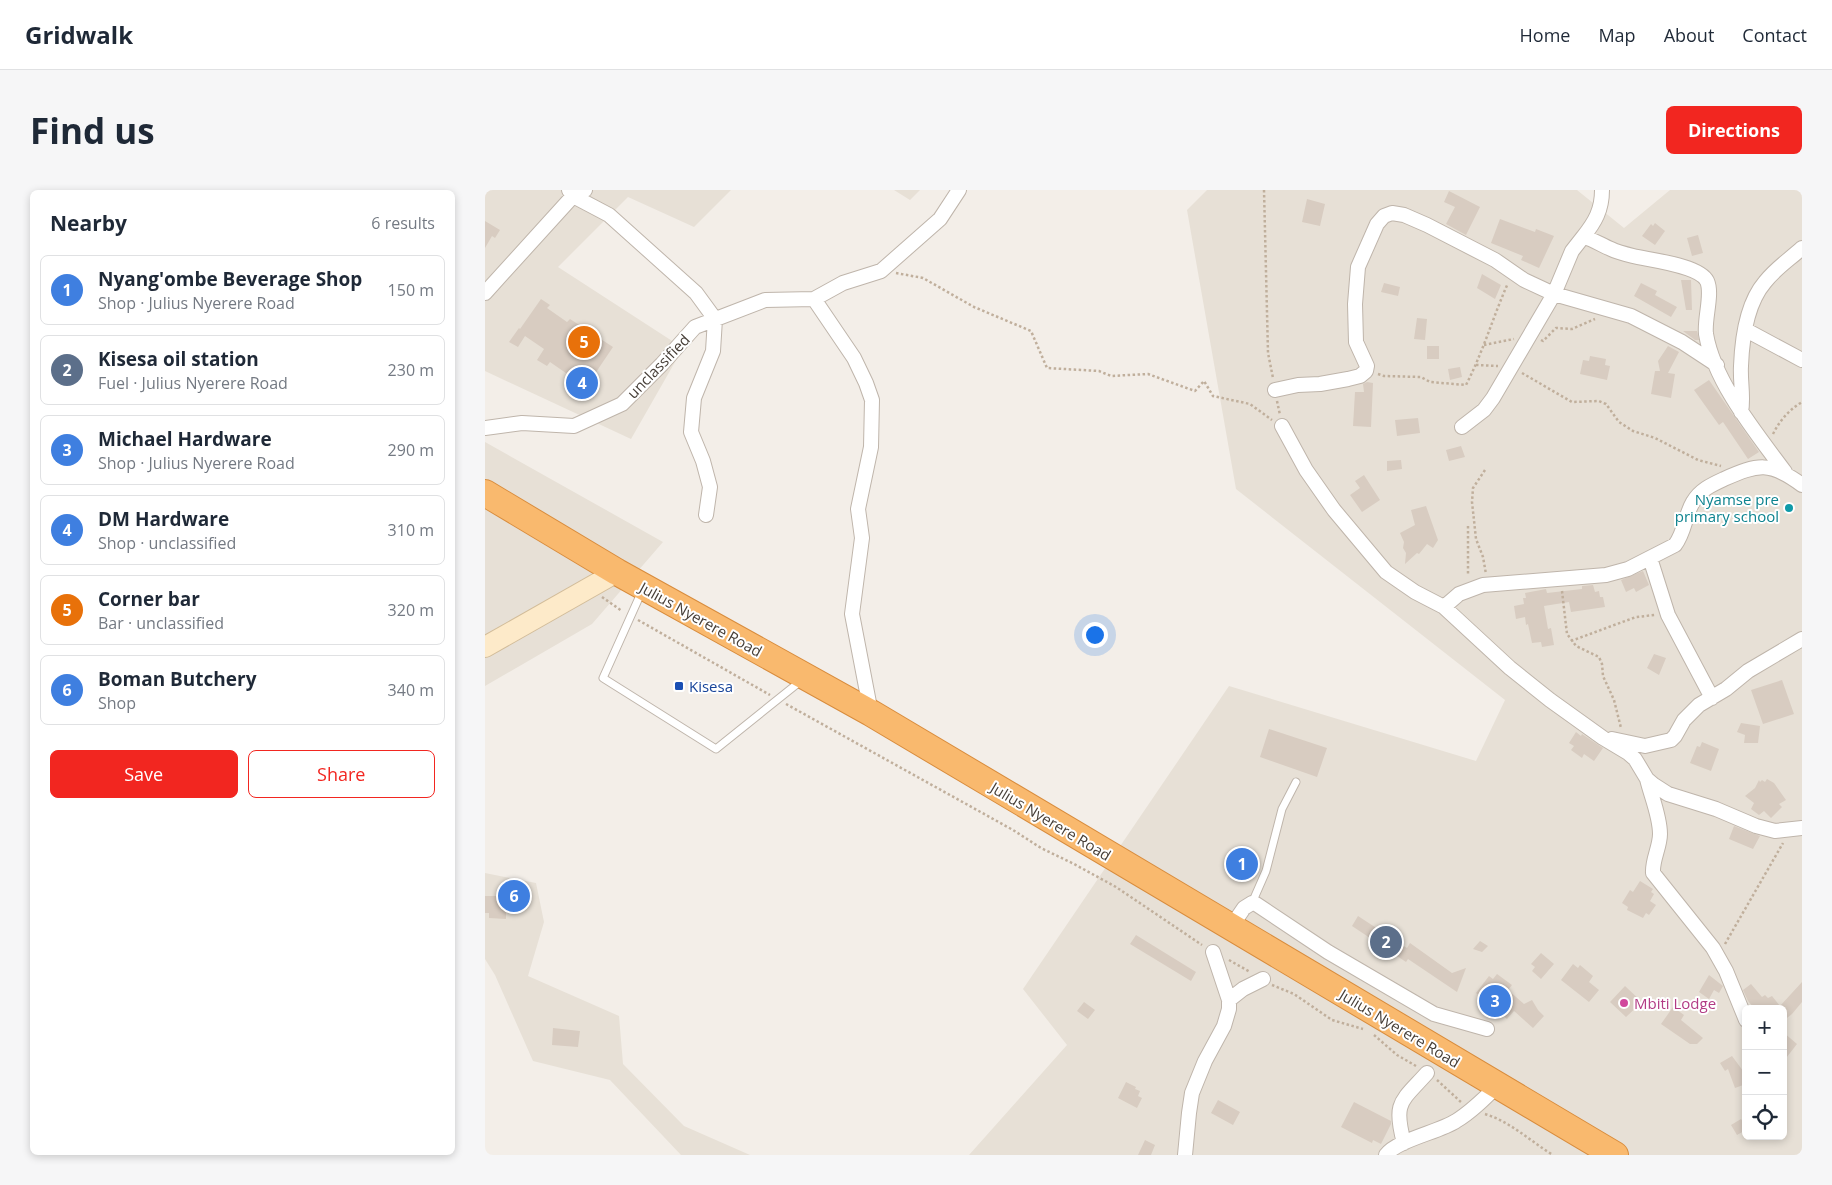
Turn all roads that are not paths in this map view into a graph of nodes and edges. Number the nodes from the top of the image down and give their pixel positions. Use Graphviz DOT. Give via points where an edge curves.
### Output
graph roads {
  1 [pos="959,190"];
  2 [pos="1602,190"];
  3 [pos="576,192"];
  4 [pos="1583,237"];
  5 [pos="1802,248"];
  6 [pos="485,293"];
  7 [pos="1554,294"];
  8 [pos="814,298"];
  9 [pos="715,319"];
  10 [pos="1746,330"];
  11 [pos="1802,360"];
  12 [pos="1717,365"];
  13 [pos="1275,390"];
  14 [pos="1741,412"];
  15 [pos="1282,426"];
  16 [pos="1462,427"];
  17 [pos="485,428"];
  18 [pos="1785,472"];
  19 [pos="1802,485"];
  20 [pos="485,493"];
  21 [pos="706,516"];
  22 [pos="1650,558"];
  23 [pos="617,572"];
  24 [pos="643,586"];
  25 [pos="1444,607"];
  26 [pos="1802,639"];
  27 [pos="485,647"];
  28 [pos="806,677"];
  29 [pos="1712,698"];
  30 [pos="871,713"];
  31 [pos="1603,738"];
  32 [pos="1647,779"];
  33 [pos="1297,782"];
  34 [pos="1796,829"];
  35 [pos="1251,903"];
  36 [pos="1231,927"];
  37 [pos="1213,952"];
  38 [pos="1263,979"];
  39 [pos="1229,1000"];
  40 [pos="1742,1010"];
  41 [pos="1487,1029"];
  42 [pos="1427,1073"];
  43 [pos="1497,1086"];
  44 [pos="1404,1143"];
  45 [pos="1185,1155"];
  46 [pos="1386,1155"];
  47 [pos="1615,1155"];
  1 -- 8 [label="street" via="940,219 881,271 843,283"];
  2 -- 4 [label="street" via="1597,220"];
  3 -- 6 [label="street"];
  3 -- 9 [label="street" via="609,215 697,293"];
  4 -- 7 [label="street" via="1572,251"];
  4 -- 12 [label="street" via="1612,250 1682,266 1702,275 1709,292 1706,334"];
  5 -- 10 [label="street" via="1763,283 1753,303"];
  7 -- 12 [label="street" via="1631,316 1682,342"];
  7 -- 13 [label="street" via="1421,222 1392,213 1377,224 1358,268 1356,342 1367,366 1366,371 1348,379"];
  7 -- 16 [label="street" via="1484,410"];
  8 -- 9 [label="street, unclassified" via="765,300"];
  8 -- 30 [label="street" via="855,358 872,400 871,447 859,509 862,538 852,614"];
  9 -- 17 [label="street, unclassified" via="695,327 622,404 574,426 522,423"];
  9 -- 21 [label="street" via="713,350 694,398 691,432 710,487"];
  10 -- 11 [label="street"];
  10 -- 14 [label="street" via="1741,352"];
  12 -- 14 [label="street"];
  14 -- 18 [label="street"];
  15 -- 25 [label="street" via="1334,510 1386,572"];
  18 -- 19 [label="street"];
  18 -- 22 [label="street" via="1754,466 1705,488 1694,501 1675,545"];
  20 -- 23 [label="highway, Julius Nyerere Road"];
  22 -- 25 [label="street" via="1607,575 1483,585 1459,594"];
  22 -- 29 [label="street" via="1668,615"];
  23 -- 24 [label="highway, Julius Nyerere Road"];
  23 -- 27 [label="street"];
  24 -- 28 [label="highway, Julius Nyerere Road"];
  24 -- 28 [label="lane" via="603,678 716,749"];
  25 -- 31 [label="street" via="1510,668"];
  26 -- 29 [label="street" via="1748,671"];
  28 -- 30 [label="highway, Julius Nyerere Road"];
  29 -- 31 [label="street" via="1691,712 1671,740 1645,746"];
  30 -- 36 [label="highway, Julius Nyerere Road"];
  31 -- 32 [label="street" via="1635,759"];
  32 -- 34 [label="street" via="1668,794 1755,826 1775,831"];
  32 -- 40 [label="street" via="1660,831 1653,873 1713,948"];
  33 -- 35 [label="lane" via="1282,809 1266,871"];
  35 -- 36 [label="street"];
  35 -- 41 [label="street" via="1434,1014"];
  36 -- 43 [label="highway, Julius Nyerere Road"];
  37 -- 39 [label="street"];
  38 -- 39 [label="street"];
  39 -- 45 [label="street" via="1224,1026 1205,1061 1193,1093"];
  42 -- 44 [label="street" via="1402,1100 1399,1126"];
  43 -- 44 [label="street" via="1454,1122"];
  43 -- 47 [label="highway, Julius Nyerere Road"];
  44 -- 46 [label="street"];
}
